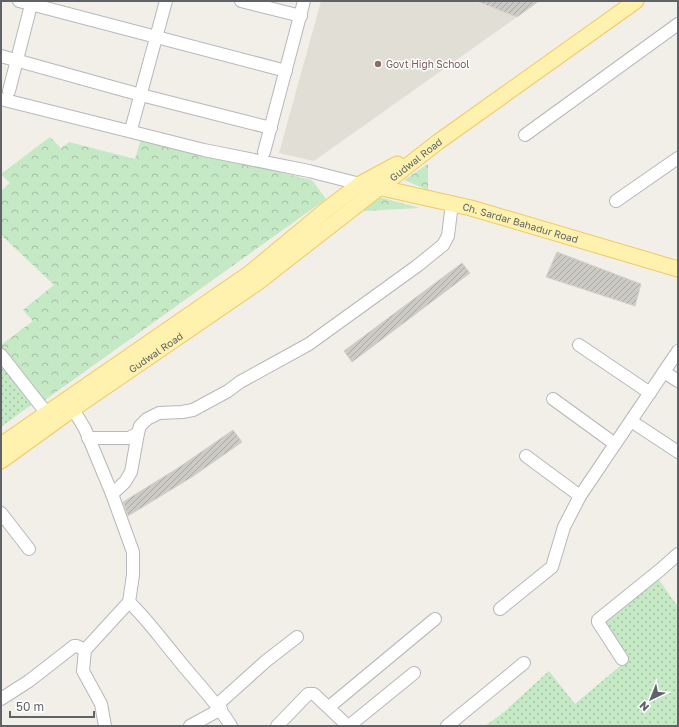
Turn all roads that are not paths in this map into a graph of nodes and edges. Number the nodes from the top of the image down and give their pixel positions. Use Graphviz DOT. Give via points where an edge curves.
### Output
graph roads {
  1 [pos="19,1"];
  2 [pos="166,1"];
  3 [pos="241,1"];
  4 [pos="304,1"];
  5 [pos="636,1"];
  6 [pos="32,3"];
  7 [pos="300,16"];
  8 [pos="678,24"];
  9 [pos="157,36"];
  10 [pos="1,56"];
  11 [pos="17,60"];
  12 [pos="286,70"];
  13 [pos="5,95"];
  14 [pos="141,95"];
  15 [pos="132,126"];
  16 [pos="271,128"];
  17 [pos="525,135"];
  18 [pos="438,142"];
  19 [pos="264,152"];
  20 [pos="678,158"];
  21 [pos="360,184"];
  22 [pos="379,187"];
  23 [pos="616,202"];
  24 [pos="452,204"];
  25 [pos="678,269"];
  26 [pos="579,345"];
  27 [pos="678,351"];
  28 [pos="1,355"];
  29 [pos="664,372"];
  30 [pos="678,381"];
  31 [pos="650,393"];
  32 [pos="553,399"];
  33 [pos="73,409"];
  34 [pos="50,418"];
  35 [pos="631,422"];
  36 [pos="138,433"];
  37 [pos="88,438"];
  38 [pos="615,444"];
  39 [pos="1,445"];
  40 [pos="678,452"];
  41 [pos="526,456"];
  42 [pos="1,461"];
  43 [pos="112,494"];
  44 [pos="580,496"];
  45 [pos="1,513"];
  46 [pos="29,549"];
  47 [pos="678,554"];
  48 [pos="129,602"];
  49 [pos="500,609"];
  50 [pos="435,619"];
  51 [pos="297,637"];
  52 [pos="85,650"];
  53 [pos="622,659"];
  54 [pos="524,663"];
  55 [pos="414,673"];
  56 [pos="1,699"];
  57 [pos="219,707"];
  58 [pos="329,707"];
  59 [pos="105,726"];
  60 [pos="190,726"];
  61 [pos="231,726"];
  62 [pos="277,726"];
  63 [pos="349,726"];
  64 [pos="447,726"];
  1 -- 6 [label="street"];
  2 -- 9 [label="street"];
  3 -- 7 [label="street"];
  4 -- 7 [label="street"];
  5 -- 18 [label="main road"];
  6 -- 9 [label="street"];
  6 -- 11 [label="street"];
  7 -- 12 [label="street"];
  8 -- 17 [label="street"];
  9 -- 12 [label="street"];
  9 -- 14 [label="street"];
  10 -- 11 [label="street"];
  11 -- 13 [label="street"];
  11 -- 14 [label="street"];
  12 -- 16 [label="street"];
  13 -- 21 [label="street" via="204,150"];
  14 -- 15 [label="street"];
  14 -- 16 [label="street"];
  16 -- 19 [label="street"];
  18 -- 21 [label="main road, Gudwal Road"];
  18 -- 22 [label="main road, Gudwal Road"];
  20 -- 23 [label="street"];
  21 -- 22 [label="main road, Ch. Sardar Bahadur Road"];
  21 -- 34 [label="main road, Gudwal Road" via="250,273"];
  22 -- 24 [label="main road, Ch. Sardar Bahadur Road"];
  22 -- 33 [label="main road, Gudwal Road" via="257,283"];
  24 -- 25 [label="main road, Ch. Sardar Bahadur Road"];
  24 -- 36 [label="street" via="448,236 443,245 417,266 308,344 193,410 159,412 147,419 140,426"];
  26 -- 31 [label="street"];
  27 -- 29 [label="street"];
  28 -- 34 [label="street"];
  29 -- 30 [label="street"];
  29 -- 31 [label="street"];
  31 -- 35 [label="street"];
  32 -- 38 [label="street"];
  33 -- 34 [label="main road, Gudwal Road"];
  33 -- 37 [label="street"];
  34 -- 39 [label="main road, Gudwal Road"];
  34 -- 42 [label="main road, Gudwal Road"];
  35 -- 38 [label="street"];
  35 -- 40 [label="street"];
  36 -- 37 [label="street" via="129,438"];
  36 -- 43 [label="street" via="131,472"];
  37 -- 43 [label="street"];
  38 -- 44 [label="street"];
  41 -- 44 [label="street"];
  43 -- 48 [label="street" via="132,552 133,575"];
  44 -- 49 [label="street" via="564,527 552,567"];
  45 -- 46 [label="street"];
  47 -- 53 [label="street" via="598,620"];
  48 -- 52 [label="street"];
  48 -- 57 [label="street" via="146,618"];
  50 -- 58 [label="street"];
  51 -- 57 [label="street" via="266,661"];
  52 -- 56 [label="street" via="74,646"];
  52 -- 59 [label="street" via="82,671 101,704"];
  54 -- 64 [label="street"];
  55 -- 63 [label="street"];
  57 -- 60 [label="street"];
  57 -- 61 [label="street"];
  58 -- 62 [label="street" via="314,694 308,694"];
  58 -- 63 [label="street"];
}
